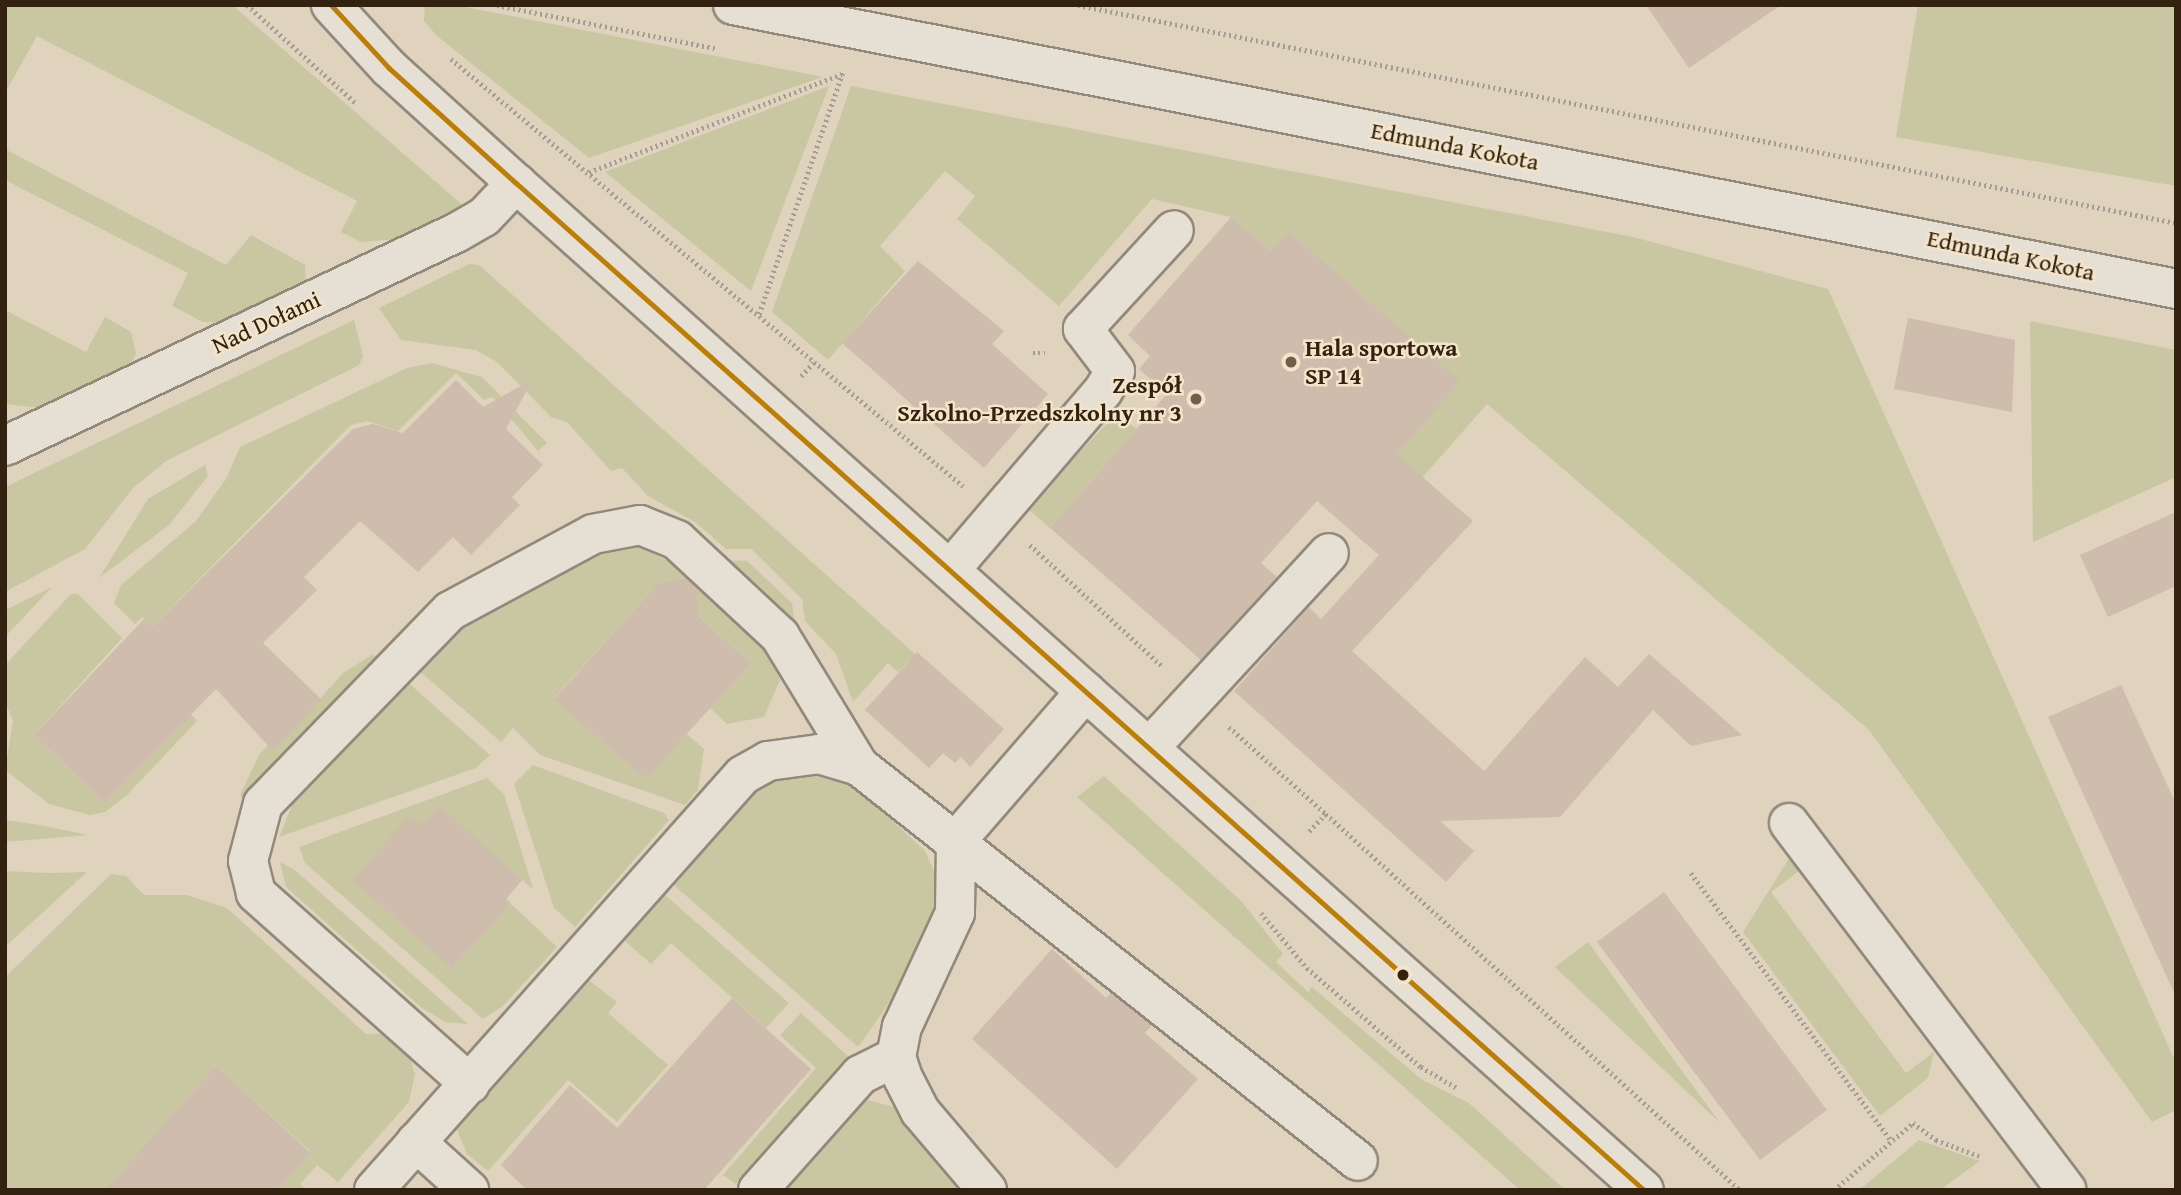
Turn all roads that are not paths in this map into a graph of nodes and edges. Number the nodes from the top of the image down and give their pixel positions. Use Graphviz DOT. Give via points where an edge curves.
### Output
graph roads {
  1 [pos="331,5"];
  2 [pos="733,5"];
  3 [pos="516,183"];
  4 [pos="1174,230"];
  5 [pos="2176,289"];
  6 [pos="5,446"];
  7 [pos="1329,554"];
  8 [pos="950,570"];
  9 [pos="1086,691"];
  10 [pos="1149,748"];
  11 [pos="859,766"];
  12 [pos="1789,823"];
  13 [pos="956,841"];
  14 [pos="897,1057"];
  15 [pos="470,1084"];
  16 [pos="416,1142"];
  17 [pos="1358,1161"];
  18 [pos="374,1190"];
  19 [pos="469,1190"];
  20 [pos="758,1190"];
  21 [pos="987,1190"];
  22 [pos="1644,1190"];
  23 [pos="2067,1190"];
  1 -- 3 [label="street" via="389,68"];
  2 -- 5 [label="street, Edmunda Kokota"];
  3 -- 6 [label="street, Nad Dołami" via="484,217 456,233"];
  3 -- 8 [label="street"];
  4 -- 8 [label="street" via="1083,329 1115,371 999,517"];
  7 -- 10 [label="street"];
  8 -- 9 [label="street"];
  9 -- 10 [label="street"];
  9 -- 13 [label="street"];
  10 -- 22 [label="street"];
  11 -- 13 [label="street"];
  11 -- 15 [label="street" via="819,754 793,756 743,775"];
  11 -- 15 [label="street" via="780,636 677,540 640,525 593,534 450,611 263,804 248,862 256,893"];
  12 -- 23 [label="street"];
  13 -- 14 [label="street" via="955,913 902,1027"];
  13 -- 17 [label="street"];
  14 -- 20 [label="street" via="860,1075"];
  14 -- 21 [label="street" via="920,1111"];
  15 -- 16 [label="street"];
  16 -- 18 [label="street"];
  16 -- 19 [label="street"];
}
